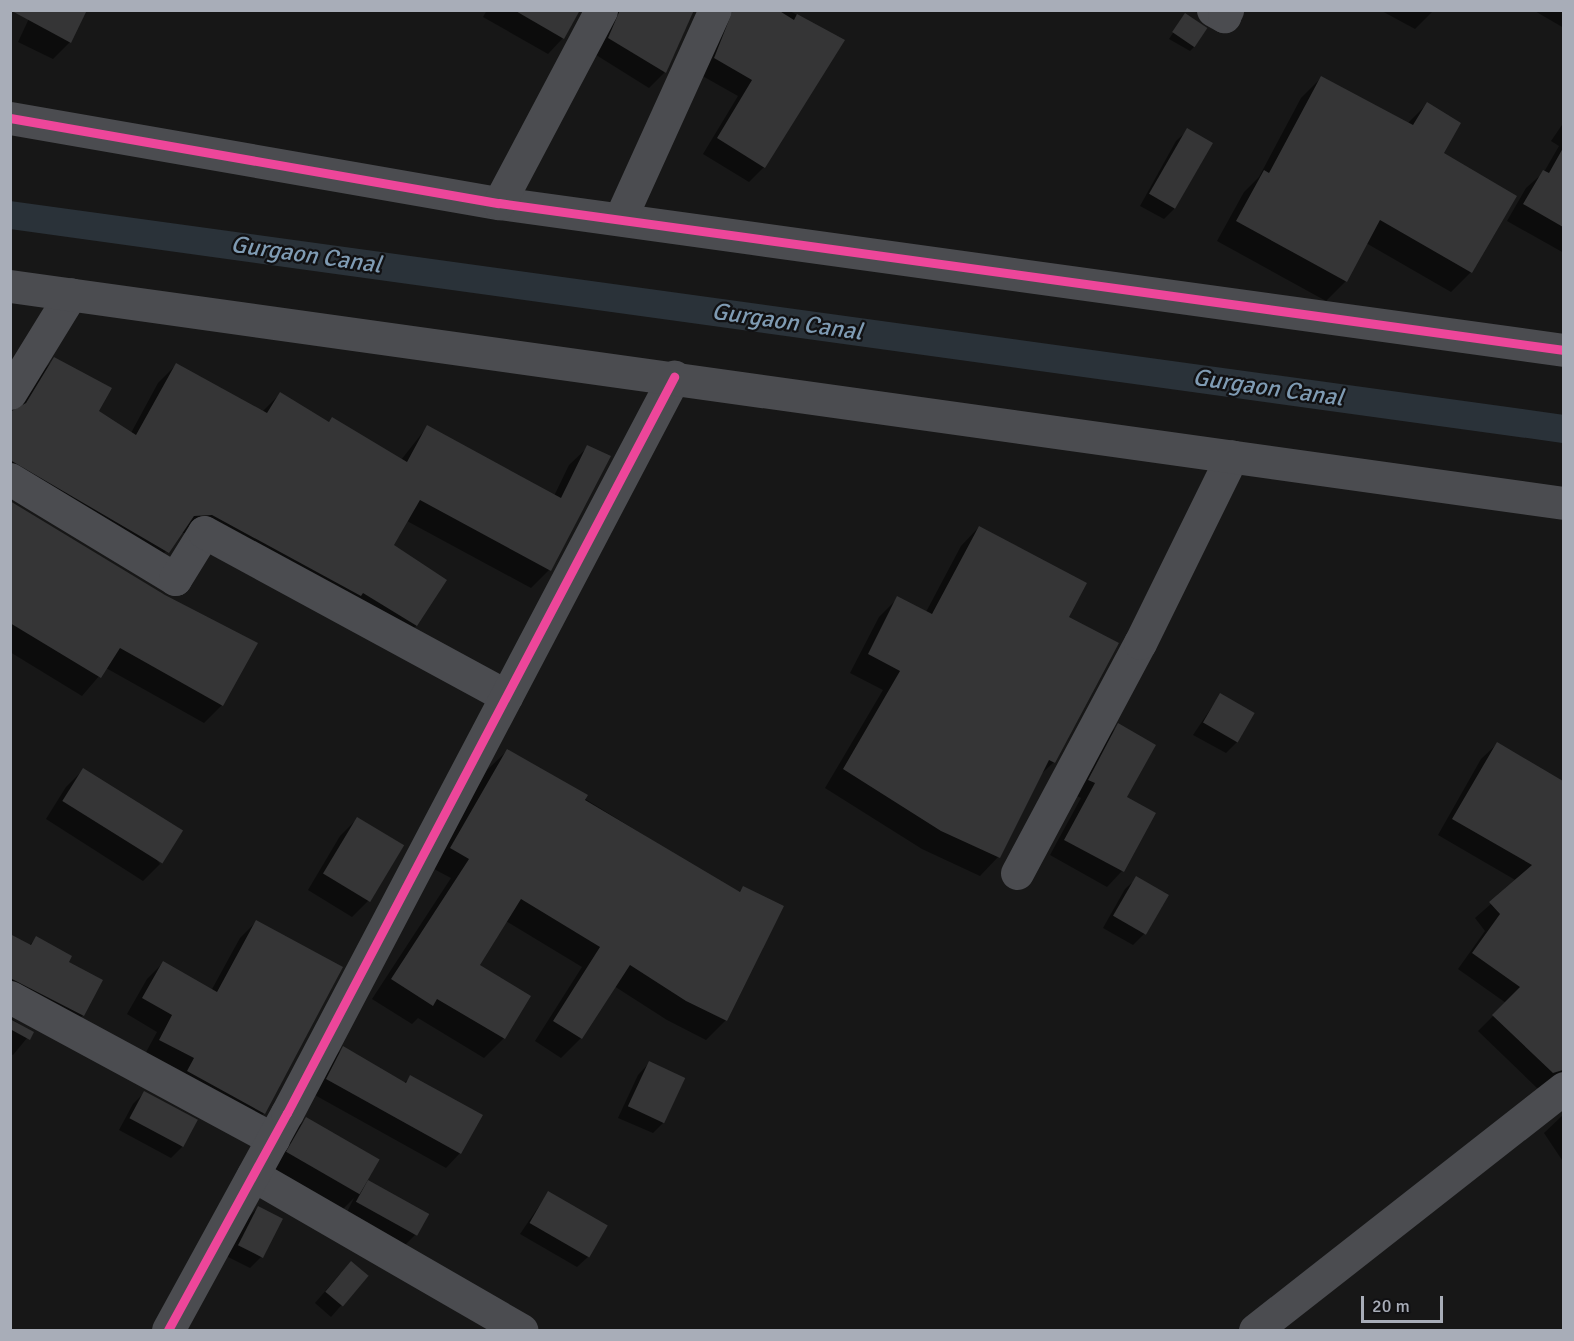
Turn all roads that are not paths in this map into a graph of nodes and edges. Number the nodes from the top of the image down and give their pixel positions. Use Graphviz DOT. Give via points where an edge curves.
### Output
graph roads {
  1 [pos="601,10"];
  2 [pos="715,10"];
  3 [pos="1213,10"];
  4 [pos="1227,10"];
  5 [pos="10,118"];
  6 [pos="499,203"];
  7 [pos="620,219"];
  8 [pos="10,285"];
  9 [pos="71,294"];
  10 [pos="1563,350"];
  11 [pos="674,377"];
  12 [pos="10,393"];
  13 [pos="1232,456"];
  14 [pos="10,479"];
  15 [pos="1563,503"];
  16 [pos="506,696"];
  17 [pos="1017,873"];
  18 [pos="10,997"];
  19 [pos="1563,1088"];
  20 [pos="273,1139"];
  21 [pos="253,1175"];
  22 [pos="168,1330"];
  23 [pos="521,1330"];
  24 [pos="1255,1330"];
  1 -- 6 [label="street"];
  2 -- 7 [label="street"];
  3 -- 4 [label="street" via="1224,16"];
  5 -- 6 [label="street"];
  6 -- 7 [label="street"];
  7 -- 10 [label="street"];
  8 -- 9 [label="street"];
  9 -- 11 [label="street"];
  9 -- 12 [label="street"];
  11 -- 13 [label="street"];
  11 -- 16 [label="street"];
  13 -- 15 [label="street"];
  13 -- 17 [label="street" via="1140,643"];
  14 -- 16 [label="street" via="175,579 204,532"];
  16 -- 20 [label="street"];
  18 -- 20 [label="street"];
  19 -- 24 [label="street"];
  20 -- 21 [label="street"];
  21 -- 22 [label="street"];
  21 -- 23 [label="street"];
}
